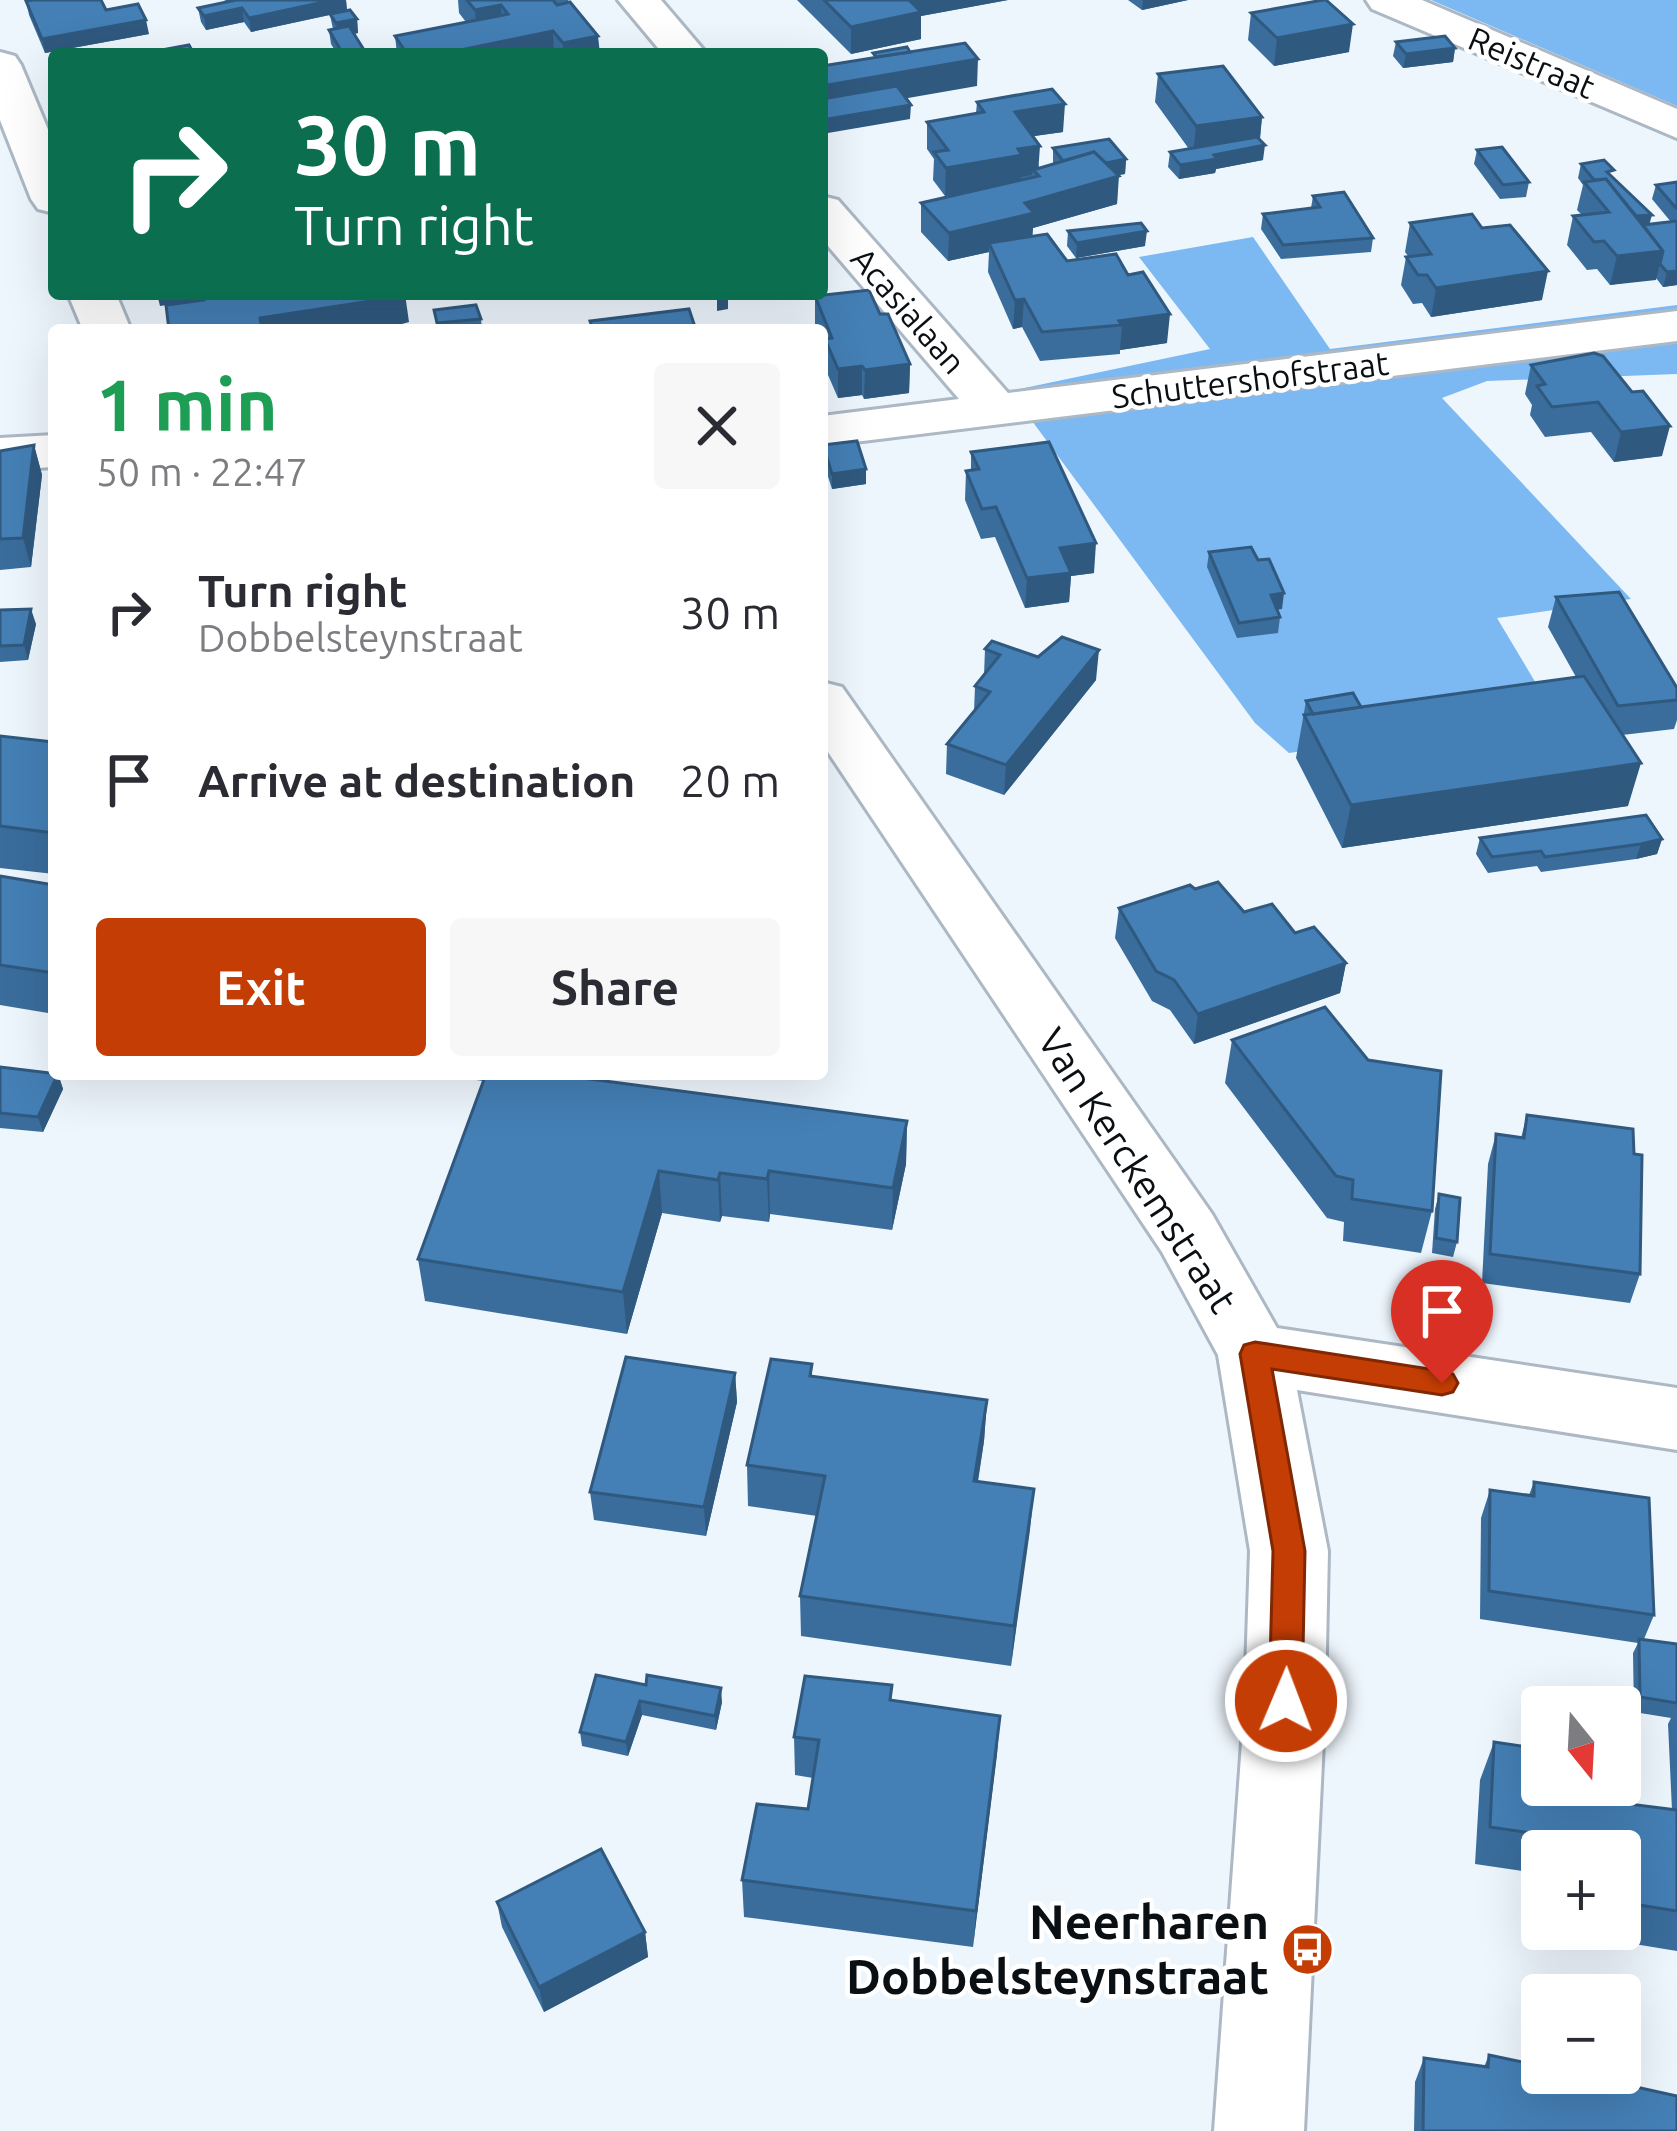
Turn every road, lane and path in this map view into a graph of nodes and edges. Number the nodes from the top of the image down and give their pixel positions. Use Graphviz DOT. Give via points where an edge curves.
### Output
graph roads {
  1 [pos="638,0"];
  2 [pos="1387,0"];
  3 [pos="681,48"];
  4 [pos="0,65"];
  5 [pos="1677,124"];
  6 [pos="48,185"];
  7 [pos="828,217"];
  8 [pos="1677,326"];
  9 [pos="996,410"];
  10 [pos="828,430"];
  11 [pos="48,451"];
  12 [pos="0,454"];
  13 [pos="828,709"];
  14 [pos="1255,1354"];
  15 [pos="1677,1420"];
  16 [pos="1259,2131"];
  1 -- 3 [label="street"];
  2 -- 5 [label="street, Reistraat"];
  4 -- 6 [label="street"];
  7 -- 9 [label="street, Acasialaan"];
  8 -- 9 [label="street, Schuttershofstraat"];
  9 -- 10 [label="street, Schuttershofstraat"];
  11 -- 12 [label="street"];
  13 -- 14 [label="street, Van Kerckemstraat" via="1187,1233"];
  14 -- 15 [label="street"];
  14 -- 16 [label="street, Van Kerckemstraat" via="1289,1551"];
}
